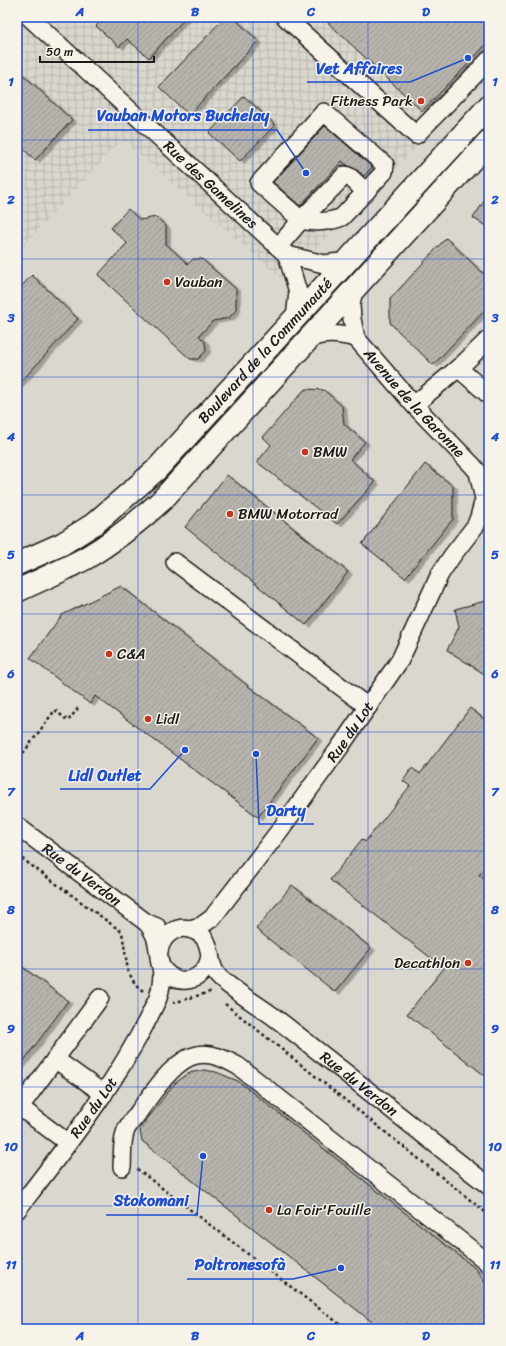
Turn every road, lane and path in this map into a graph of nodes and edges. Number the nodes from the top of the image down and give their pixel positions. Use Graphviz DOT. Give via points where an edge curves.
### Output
graph roads {
  1 [pos="29,17"];
  2 [pos="285,17"];
  3 [pos="489,60"];
  4 [pos="489,106"];
  5 [pos="489,141"];
  6 [pos="366,192"];
  7 [pos="301,220"];
  8 [pos="282,251"];
  9 [pos="348,261"];
  10 [pos="354,288"];
  11 [pos="295,318"];
  12 [pos="356,338"];
  13 [pos="308,339"];
  14 [pos="489,339"];
  15 [pos="458,368"];
  16 [pos="489,395"];
  17 [pos="414,405"];
  18 [pos="481,469"];
  19 [pos="486,499"];
  20 [pos="489,525"];
  21 [pos="470,533"];
  22 [pos="175,562"];
  23 [pos="17,564"];
  24 [pos="17,591"];
  25 [pos="79,707"];
  26 [pos="368,707"];
  27 [pos="17,755"];
  28 [pos="17,826"];
  29 [pos="17,855"];
  30 [pos="212,918"];
  31 [pos="147,923"];
  32 [pos="182,930"];
  33 [pos="209,948"];
  34 [pos="160,958"];
  35 [pos="188,979"];
  36 [pos="226,983"];
  37 [pos="216,997"];
  38 [pos="100,998"];
  39 [pos="158,999"];
  40 [pos="222,1002"];
  41 [pos="55,1059"];
  42 [pos="104,1094"];
  43 [pos="18,1106"];
  44 [pos="68,1143"];
  45 [pos="123,1162"];
  46 [pos="489,1186"];
  47 [pos="17,1210"];
  48 [pos="489,1215"];
  49 [pos="489,1265"];
  50 [pos="346,1329"];
  1 -- 8 [label="street, Rue des Gamelines"];
  2 -- 3 [label="street" via="416,135"];
  4 -- 9 [label="main road, Boulevard de la Communauté"];
  5 -- 10 [label="main road, Boulevard de la Communauté"];
  6 -- 7 [label="street" via="342,217 309,222"];
  6 -- 7 [label="street" via="350,177 344,175"];
  6 -- 7 [label="street" via="384,172 385,165 324,112 260,184"];
  7 -- 8 [label="street"];
  8 -- 9 [label="street, Rue des Gamelines" via="324,264"];
  8 -- 11 [label="street" via="298,292"];
  9 -- 11 [label="main road, Boulevard de la Communauté"];
  10 -- 12 [label="street" via="351,305"];
  10 -- 13 [label="main road, Boulevard de la Communauté"];
  11 -- 23 [label="main road, Boulevard de la Communauté" via="156,470 133,491 94,524 68,540"];
  12 -- 13 [label="street" via="335,334"];
  12 -- 17 [label="street, Avenue de la Garonne"];
  13 -- 24 [label="main road, Boulevard de la Communauté" via="177,485 143,518 86,558"];
  14 -- 15 [label="street"];
  15 -- 16 [label="street"];
  15 -- 17 [label="street"];
  17 -- 18 [label="street, Avenue de la Garonne"];
  18 -- 19 [label="street, Avenue de la Garonne" via="478,472"];
  19 -- 21 [label="street, Rue du Lot"];
  20 -- 21 [label="street"];
  21 -- 26 [label="street, Rue du Lot" via="440,574 400,660"];
  22 -- 26 [label="street"];
  25 -- 27 [label="path" via="68,721 54,710 24,752"];
  26 -- 30 [label="street, Rue du Lot" via="274,839"];
  28 -- 31 [label="street, Rue du Verdon"];
  29 -- 39 [label="path" via="122,932 128,971 135,984"];
  30 -- 32 [label="street" via="201,926"];
  30 -- 33 [label="street" via="207,935"];
  31 -- 32 [label="street" via="159,928"];
  31 -- 34 [label="street" via="153,931"];
  32 -- 33 [label="street" via="200,934"];
  32 -- 34 [label="street" via="168,934 163,940"];
  33 -- 35 [label="street" via="206,969 201,975"];
  33 -- 36 [label="street" via="212,966"];
  34 -- 35 [label="street" via="168,975 175,979"];
  34 -- 39 [label="street" via="162,983"];
  35 -- 36 [label="street" via="208,979"];
  35 -- 39 [label="street" via="173,984"];
  36 -- 46 [label="street, Rue du Verdon" via="278,1020"];
  37 -- 39 [label="path" via="210,992 170,1004"];
  38 -- 41 [label="street"];
  39 -- 42 [label="street, Rue du Lot" via="123,1065"];
  40 -- 48 [label="path"];
  41 -- 42 [label="street"];
  41 -- 43 [label="street"];
  42 -- 44 [label="street, Rue du Lot"];
  43 -- 44 [label="street"];
  44 -- 47 [label="street, Rue du Lot"];
  45 -- 49 [label="street" via="123,1143 127,1128 166,1076 182,1062 196,1055 223,1058 243,1070"];
  45 -- 50 [label="path"];
}
